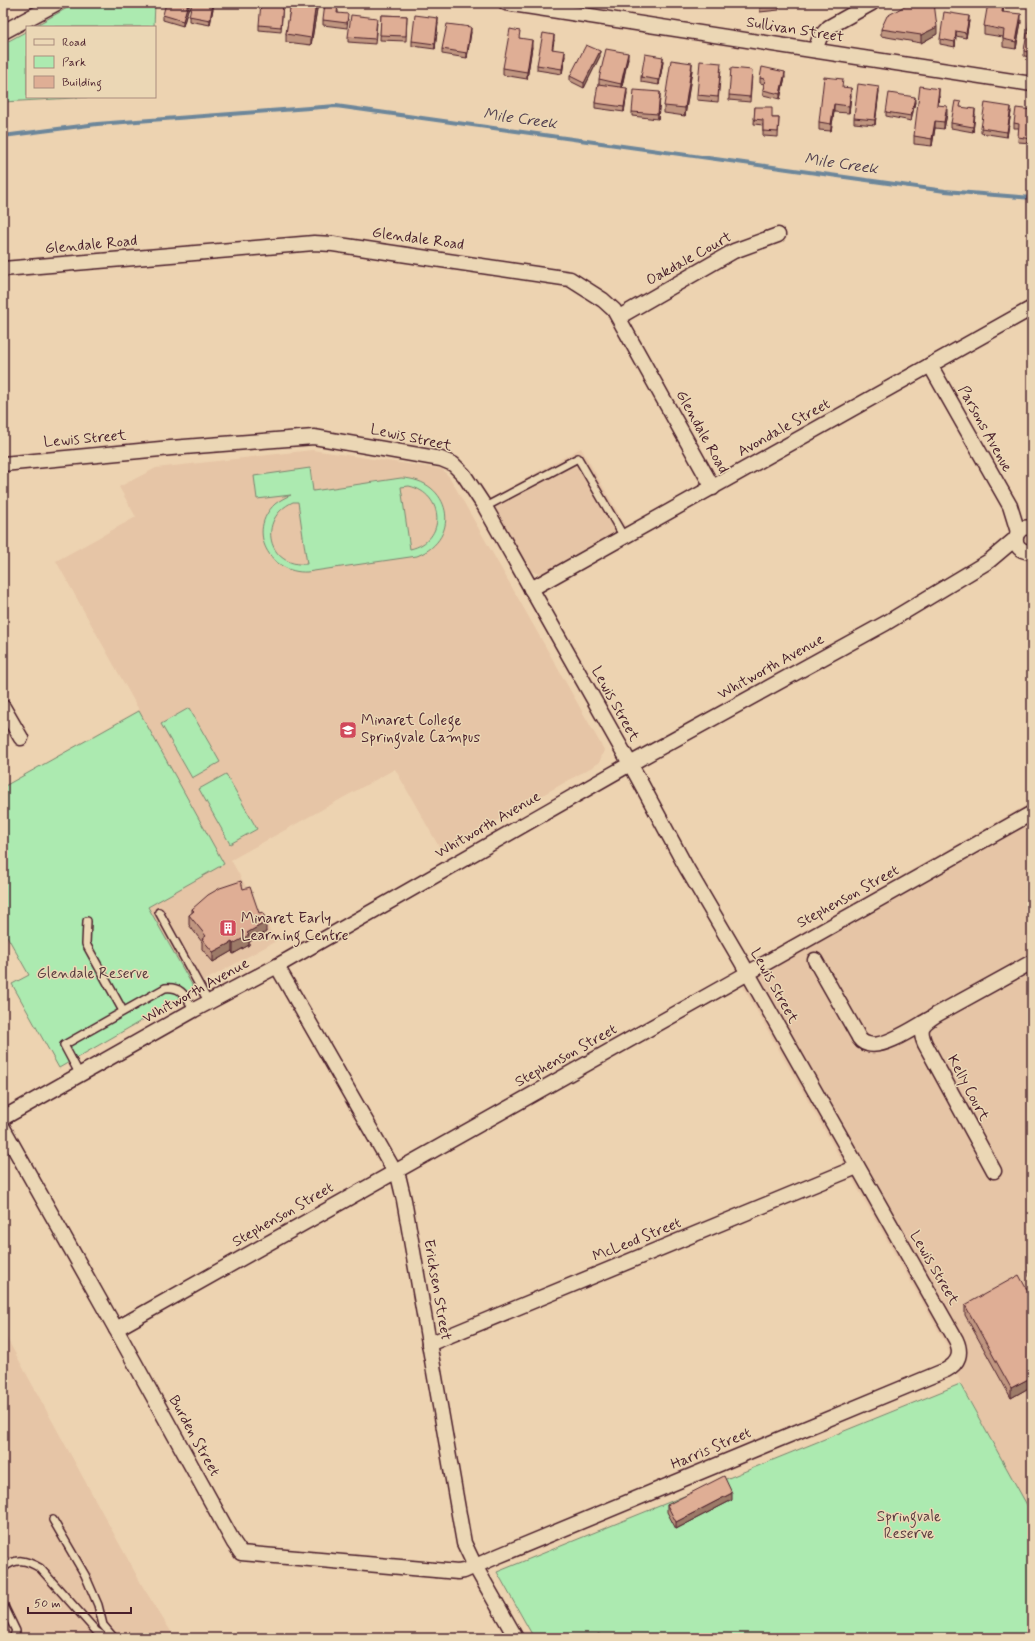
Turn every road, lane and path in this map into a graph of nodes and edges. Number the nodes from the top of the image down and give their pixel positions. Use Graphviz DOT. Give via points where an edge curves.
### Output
graph roads {
  1 [pos="57,3"];
  2 [pos="512,3"];
  3 [pos="872,3"];
  4 [pos="3,32"];
  5 [pos="815,50"];
  6 [pos="1032,84"];
  7 [pos="778,235"];
  8 [pos="3,269"];
  9 [pos="1032,308"];
  10 [pos="619,317"];
  11 [pos="930,365"];
  12 [pos="3,464"];
  13 [pos="713,488"];
  14 [pos="485,508"];
  15 [pos="624,537"];
  16 [pos="1026,542"];
  17 [pos="531,589"];
  18 [pos="3,707"];
  19 [pos="21,738"];
  20 [pos="630,764"];
  21 [pos="1032,813"];
  22 [pos="159,912"];
  23 [pos="87,921"];
  24 [pos="815,960"];
  25 [pos="1032,962"];
  26 [pos="278,966"];
  27 [pos="747,973"];
  28 [pos="209,1003"];
  29 [pos="194,1010"];
  30 [pos="122,1011"];
  31 [pos="928,1020"];
  32 [pos="80,1075"];
  33 [pos="3,1118"];
  34 [pos="3,1128"];
  35 [pos="857,1167"];
  36 [pos="994,1171"];
  37 [pos="394,1172"];
  38 [pos="116,1329"];
  39 [pos="429,1344"];
  40 [pos="957,1361"];
  41 [pos="53,1520"];
  42 [pos="475,1566"];
  43 [pos="3,1568"];
  44 [pos="3,1604"];
  45 [pos="12,1638"];
  46 [pos="106,1638"];
  47 [pos="114,1638"];
  48 [pos="516,1638"];
  1 -- 4 [label="street"];
  2 -- 5 [label="street, Sullivan Street"];
  3 -- 5 [label="street" via="830,27 820,37"];
  5 -- 6 [label="street, Sullivan Street"];
  7 -- 10 [label="street, Oakdale Court" via="734,252"];
  8 -- 10 [label="street, Glendale Road" via="314,243 333,244 570,279 603,300"];
  9 -- 11 [label="street, Avondale Street"];
  10 -- 13 [label="street, Glendale Road"];
  11 -- 13 [label="street, Avondale Street"];
  11 -- 16 [label="street, Parsons Avenue" via="1010,506"];
  12 -- 14 [label="street, Lewis Street" via="314,437 441,459 453,464 464,475"];
  13 -- 15 [label="street, Avondale Street"];
  14 -- 15 [label="lane" via="578,458"];
  14 -- 17 [label="street, Lewis Street"];
  15 -- 17 [label="street, Avondale Street"];
  16 -- 20 [label="street, Whitworth Avenue" via="989,561 886,623"];
  17 -- 20 [label="street, Lewis Street"];
  18 -- 19 [label="street"];
  20 -- 26 [label="street, Whitworth Avenue"];
  20 -- 27 [label="street, Lewis Street"];
  21 -- 27 [label="street, Stephenson Street"];
  22 -- 28 [label="lane"];
  23 -- 30 [label="lane" via="86,944"];
  24 -- 31 [label="street" via="861,1041 874,1045 885,1042"];
  25 -- 31 [label="street"];
  26 -- 28 [label="street, Whitworth Avenue"];
  26 -- 37 [label="street, Ericksen Street"];
  27 -- 35 [label="street, Lewis Street"];
  27 -- 37 [label="street, Stephenson Street"];
  28 -- 29 [label="street, Whitworth Avenue"];
  29 -- 30 [label="lane" via="184,994 173,987 166,988"];
  29 -- 32 [label="street, Whitworth Avenue"];
  30 -- 32 [label="lane" via="64,1045"];
  31 -- 36 [label="street, Kelly Court" via="921,1034"];
  32 -- 33 [label="street, Whitworth Avenue"];
  34 -- 38 [label="street, Burden Street"];
  35 -- 39 [label="street, McLeod Street"];
  35 -- 40 [label="street, Lewis Street" via="956,1340 959,1350"];
  37 -- 38 [label="street, Stephenson Street"];
  37 -- 39 [label="street, Ericksen Street" via="404,1200"];
  38 -- 42 [label="street, Burden Street" via="241,1553 458,1572"];
  39 -- 42 [label="street, Ericksen Street" via="464,1543"];
  40 -- 42 [label="street, Harris Street" via="946,1370"];
  41 -- 47 [label="lane" via="84,1575 98,1605 103,1625"];
  42 -- 48 [label="street, Ericksen Street"];
  43 -- 46 [label="lane" via="17,1560 40,1568 96,1631"];
  44 -- 45 [label="lane" via="16,1631"];
}
